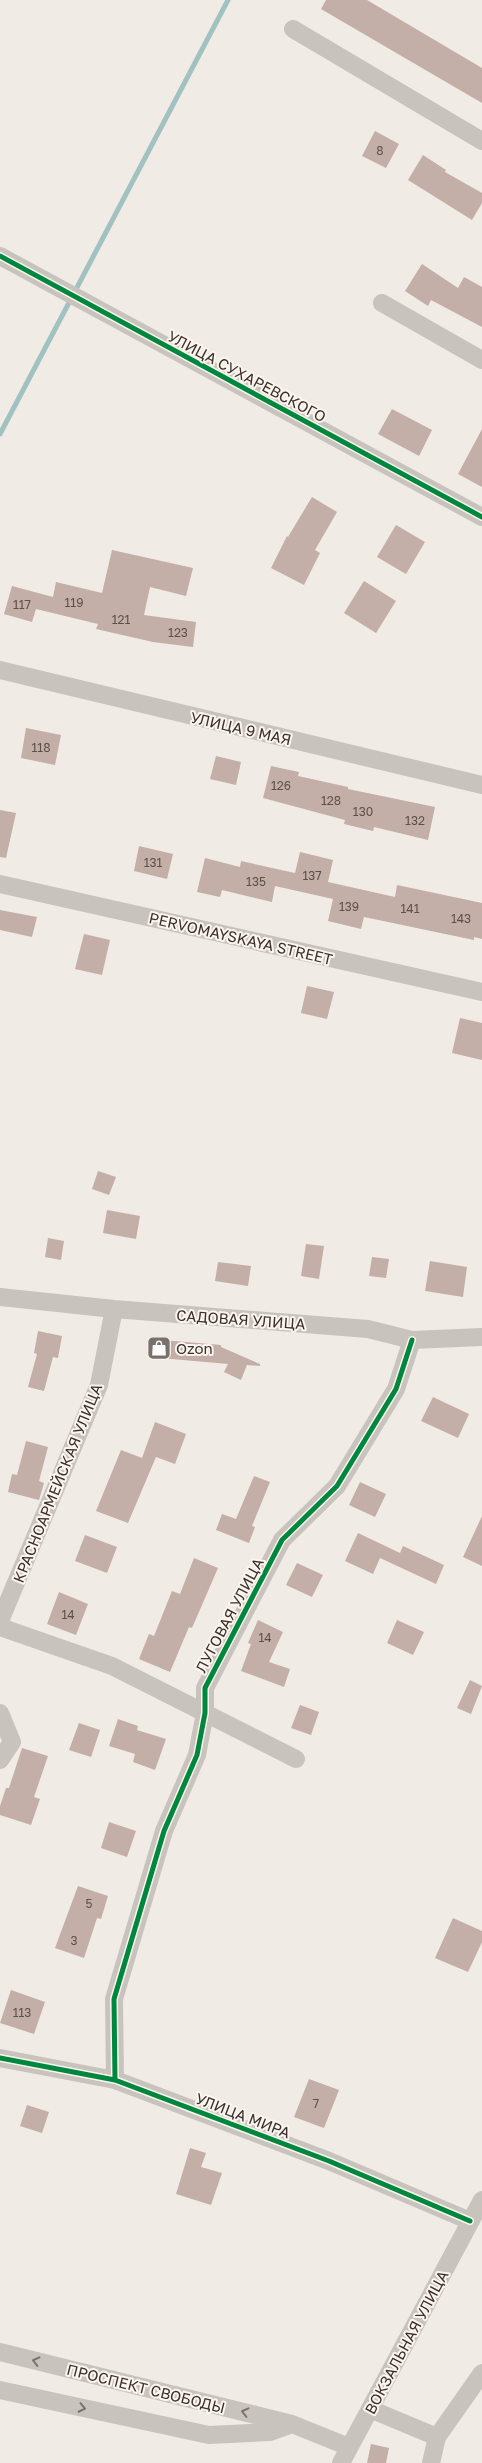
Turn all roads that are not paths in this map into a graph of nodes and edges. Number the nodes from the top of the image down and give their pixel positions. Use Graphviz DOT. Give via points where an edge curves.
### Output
graph roads {
  1 [pos="293,29"];
  2 [pos="482,141"];
  3 [pos="0,256"];
  4 [pos="382,303"];
  5 [pos="482,360"];
  6 [pos="482,517"];
  7 [pos="0,670"];
  8 [pos="482,785"];
  9 [pos="0,884"];
  10 [pos="482,992"];
  11 [pos="0,1297"];
  12 [pos="114,1310"];
  13 [pos="482,1336"];
  14 [pos="412,1340"];
  15 [pos="0,1626"];
  16 [pos="0,1713"];
  17 [pos="205,1713"];
  18 [pos="296,1759"];
  19 [pos="0,1760"];
  20 [pos="0,2058"];
  21 [pos="115,2080"];
  22 [pos="482,2200"];
  23 [pos="470,2221"];
  24 [pos="0,2352"];
  25 [pos="482,2373"];
  26 [pos="0,2390"];
  27 [pos="370,2409"];
  28 [pos="292,2424"];
  29 [pos="437,2437"];
  30 [pos="350,2447"];
  31 [pos="341,2463"];
  32 [pos="431,2463"];
  1 -- 2 [label="street"];
  3 -- 6 [label="street, УЛИЦА СУХАРЕВСКОГО"];
  4 -- 5 [label="street"];
  7 -- 8 [label="street, УЛИЦА 9 МАЯ"];
  9 -- 10 [label="street, PERVOMAYSKAYA STREET"];
  11 -- 12 [label="street, САДОВАЯ УЛИЦА"];
  12 -- 14 [label="street, САДОВАЯ УЛИЦА" via="368,1329"];
  12 -- 15 [label="street, КРАСНОАРМЕЙСКАЯ УЛИЦА" via="99,1385"];
  13 -- 14 [label="street, САДОВАЯ УЛИЦА"];
  14 -- 17 [label="street, ЛУГОВАЯ УЛИЦА" via="396,1389 337,1486 282,1540 205,1688"];
  15 -- 17 [label="street" via="112,1666"];
  16 -- 19 [label="street" via="12,1742"];
  17 -- 18 [label="street"];
  17 -- 21 [label="street, ЛУГОВАЯ УЛИЦА" via="197,1755 164,1831 114,1999"];
  20 -- 21 [label="street, УЛИЦА МИРА"];
  21 -- 23 [label="street, УЛИЦА МИРА" via="329,2161"];
  22 -- 23 [label="street, ВОКЗАЛЬНАЯ УЛИЦА"];
  23 -- 27 [label="street, ВОКЗАЛЬНАЯ УЛИЦА"];
  28 -- 24 [label="street, ПРОСПЕКТ СВОБОДЫ, one-way"];
  25 -- 29 [label="street"];
  26 -- 28 [label="street, ПРОСПЕКТ СВОБОДЫ, one-way" via="209,2435 270,2432"];
  27 -- 29 [label="street"];
  27 -- 30 [label="street, ВОКЗАЛЬНАЯ УЛИЦА"];
  28 -- 30 [label="street, ПРОСПЕКТ СВОБОДЫ"];
  29 -- 32 [label="street"];
  30 -- 31 [label="street, ВОКЗАЛЬНАЯ УЛИЦА"];
}
